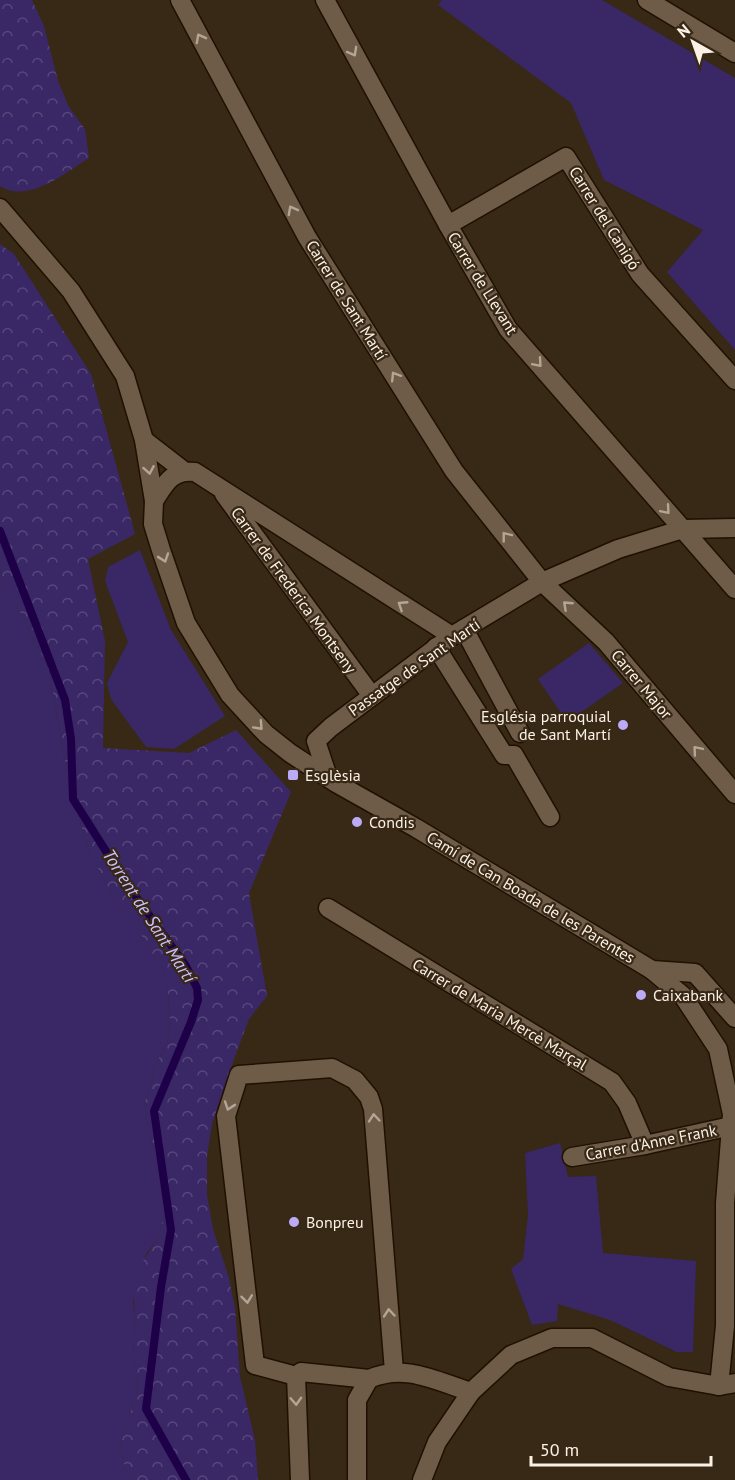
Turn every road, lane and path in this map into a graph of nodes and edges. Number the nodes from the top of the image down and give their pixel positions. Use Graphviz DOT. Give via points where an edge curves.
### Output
graph roads {
  1 [pos="180,0"];
  2 [pos="325,0"];
  3 [pos="647,0"];
  4 [pos="735,53"];
  5 [pos="0,208"];
  6 [pos="448,225"];
  7 [pos="735,380"];
  8 [pos="144,440"];
  9 [pos="184,471"];
  10 [pos="216,484"];
  11 [pos="154,501"];
  12 [pos="735,528"];
  13 [pos="683,529"];
  14 [pos="733,581"];
  15 [pos="542,582"];
  16 [pos="458,633"];
  17 [pos="436,647"];
  18 [pos="372,696"];
  19 [pos="520,733"];
  20 [pos="316,741"];
  21 [pos="290,753"];
  22 [pos="328,777"];
  23 [pos="735,794"];
  24 [pos="550,817"];
  25 [pos="327,908"];
  26 [pos="652,970"];
  27 [pos="735,1018"];
  28 [pos="731,1126"];
  29 [pos="645,1145"];
  30 [pos="572,1157"];
  31 [pos="394,1371"];
  32 [pos="296,1376"];
  33 [pos="369,1379"];
  34 [pos="727,1385"];
  35 [pos="471,1392"];
  36 [pos="300,1480"];
  37 [pos="357,1480"];
  38 [pos="422,1480"];
  15 -- 1 [label="street, Carrer de Sant Martí, one-way" via="454,471 307,237"];
  2 -- 6 [label="street, Carrer de Llevant, one-way"];
  3 -- 4 [label="street"];
  5 -- 8 [label="street, Camí de Can Boada de les Parentes" via="71,291 125,376"];
  6 -- 7 [label="street, Carrer del Canigó" via="566,157 640,274"];
  6 -- 13 [label="street, Carrer de Llevant, one-way" via="508,329"];
  8 -- 9 [label="street"];
  8 -- 11 [label="street, Camí de Can Boada de les Parentes, one-way"];
  9 -- 10 [label="street" via="195,472"];
  9 -- 11 [label="street" via="167,481"];
  16 -- 10 [label="street, one-way"];
  10 -- 18 [label="street, Carrer de Frederica Montseny"];
  11 -- 21 [label="street, Camí de Can Boada de les Parentes, one-way" via="153,524 186,624 230,695 266,734"];
  12 -- 13 [label="street, Passatge de Sant Martí"];
  13 -- 14 [label="street, Carrer de Llevant"];
  13 -- 15 [label="street, Passatge de Sant Martí" via="618,549"];
  15 -- 16 [label="street, Passatge de Sant Martí"];
  23 -- 15 [label="street, Carrer Major, one-way" via="606,642"];
  16 -- 17 [label="street, Passatge de Sant Martí"];
  16 -- 19 [label="street"];
  17 -- 18 [label="street, Passatge de Sant Martí"];
  17 -- 24 [label="street" via="504,755 514,754"];
  18 -- 20 [label="street, Passatge de Sant Martí"];
  20 -- 21 [label="street"];
  20 -- 22 [label="street"];
  21 -- 22 [label="street, Camí de Can Boada de les Parentes"];
  22 -- 26 [label="street, Camí de Can Boada de les Parentes"];
  25 -- 29 [label="street, Carrer de Maria Mercè Marçal" via="612,1082 627,1103"];
  26 -- 27 [label="street, Camí de Can Boada de les Parentes" via="694,974"];
  26 -- 28 [label="street" via="683,996 718,1049"];
  28 -- 29 [label="street, Carrer d'Anne Frank"];
  28 -- 34 [label="street" via="725,1203"];
  29 -- 30 [label="street, Carrer d'Anne Frank"];
  31 -- 32 [label="street, one-way" via="369,1097 355,1080 332,1068 240,1075 226,1116 255,1365"];
  31 -- 33 [label="street"];
  31 -- 35 [label="street" via="413,1373"];
  32 -- 33 [label="street" via="301,1372"];
  32 -- 36 [label="street, one-way"];
  33 -- 37 [label="street" via="357,1400"];
  34 -- 35 [label="street" via="669,1377 592,1338 552,1338 511,1355"];
  35 -- 38 [label="street" via="436,1442"];
}
